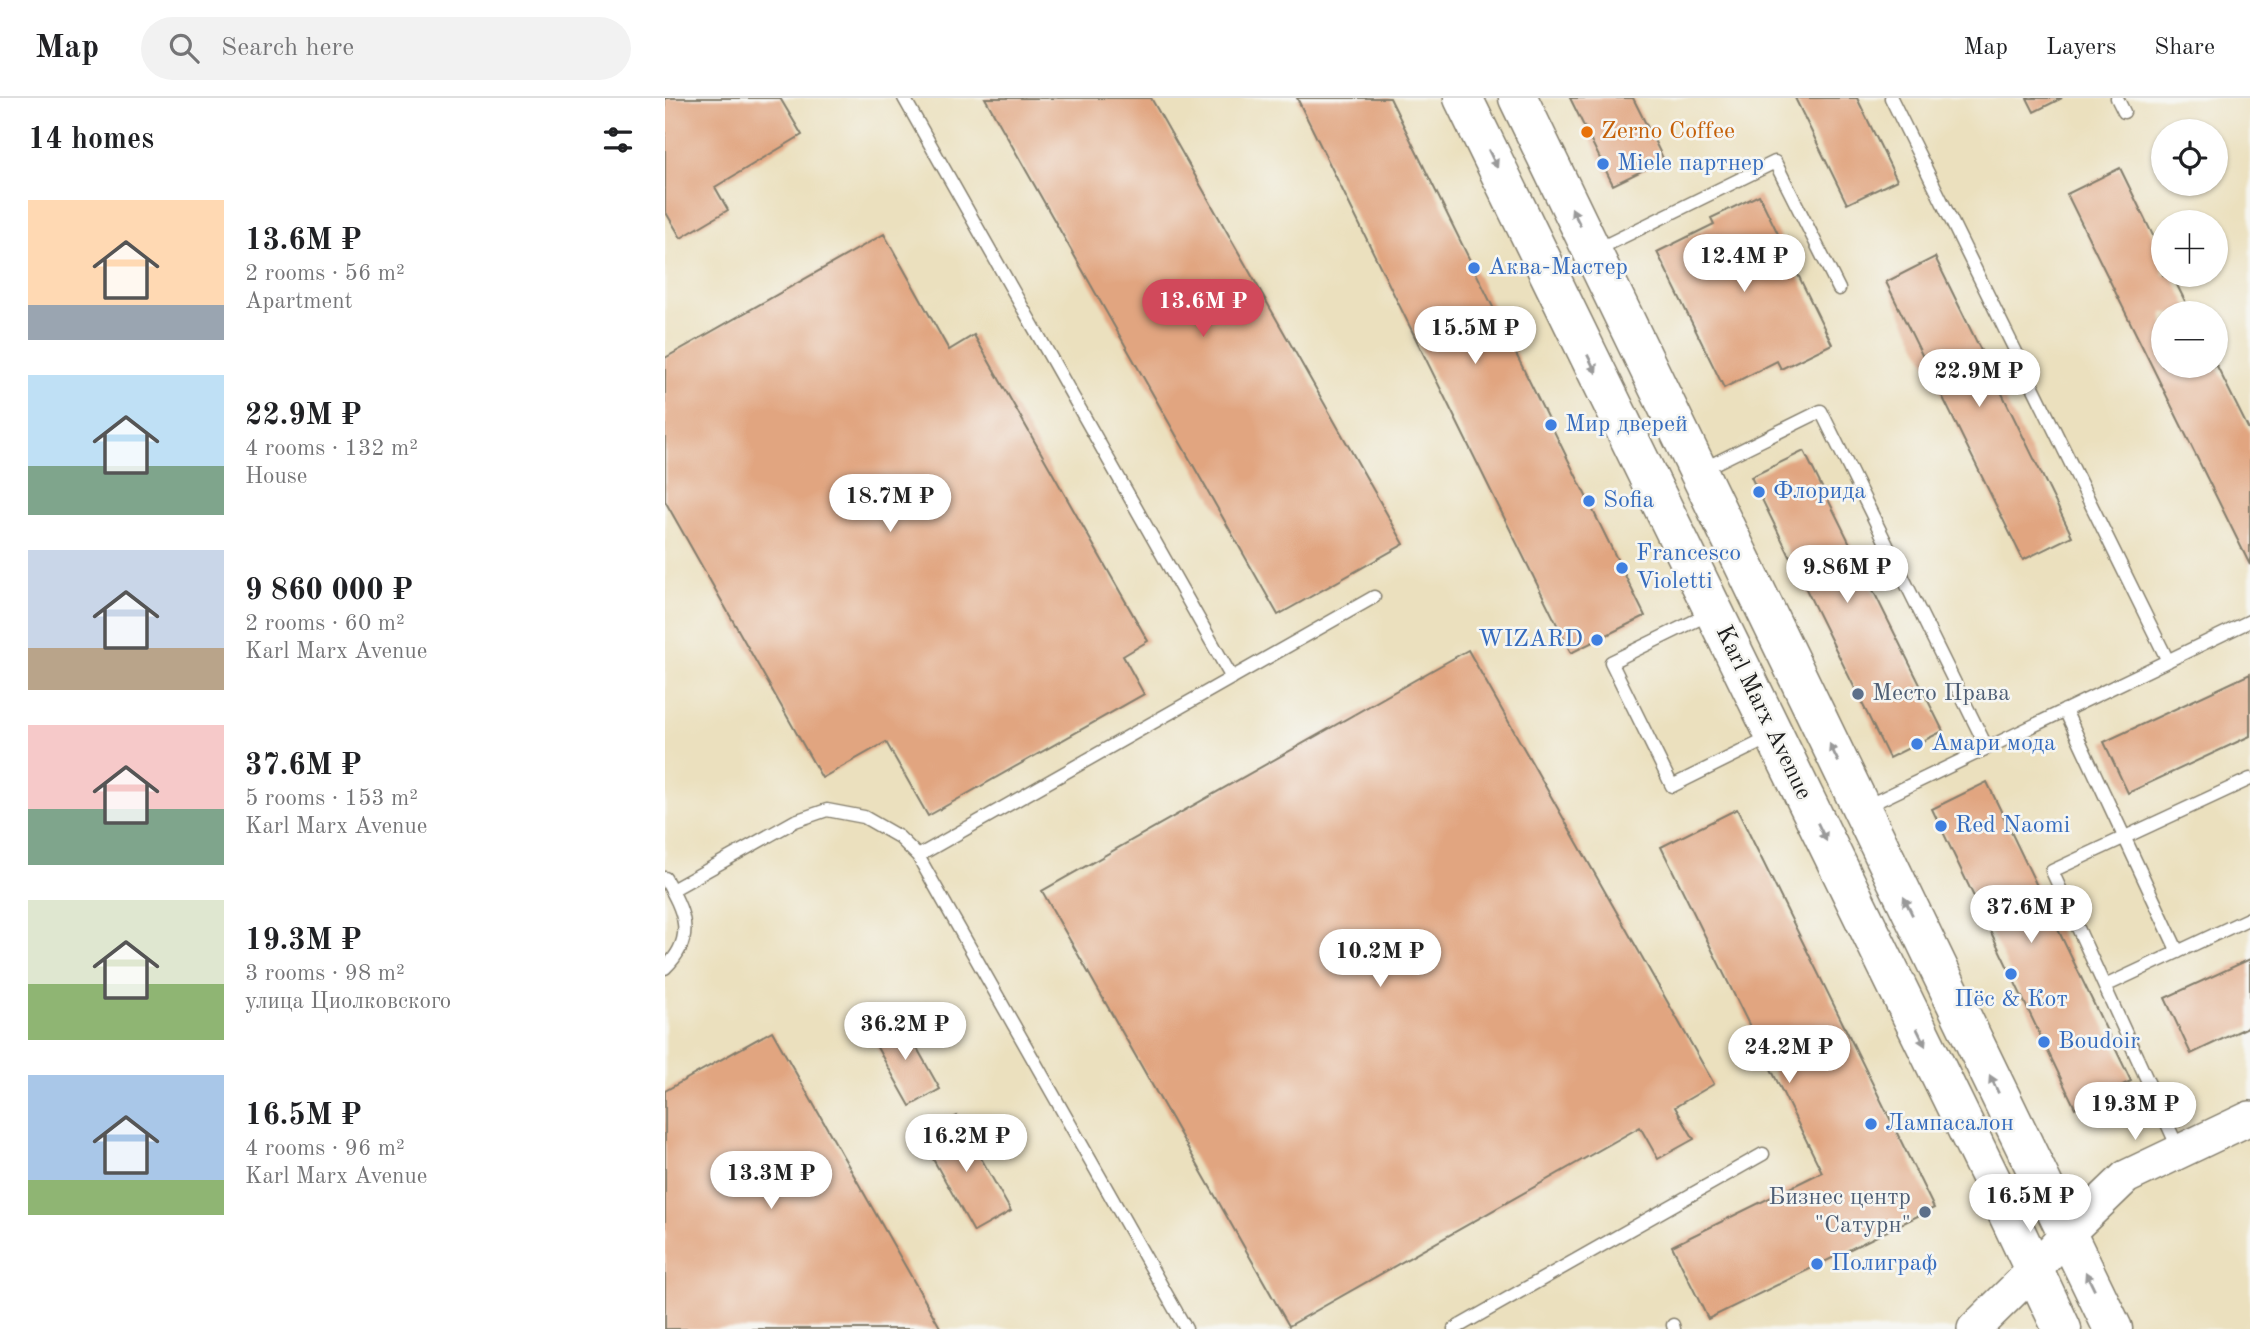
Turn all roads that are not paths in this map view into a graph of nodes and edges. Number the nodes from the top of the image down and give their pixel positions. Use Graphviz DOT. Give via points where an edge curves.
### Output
graph roads {
  1 [pos="1463,98"];
  2 [pos="1518,98"];
  3 [pos="1891,98"];
  4 [pos="2117,98"];
  5 [pos="904,99"];
  6 [pos="2123,112"];
  7 [pos="1593,252"];
  8 [pos="1839,289"];
  9 [pos="1698,471"];
  10 [pos="1374,597"];
  11 [pos="1714,612"];
  12 [pos="2250,621"];
  13 [pos="2168,661"];
  14 [pos="1232,678"];
  15 [pos="2065,710"];
  16 [pos="1774,736"];
  17 [pos="1987,748"];
  18 [pos="2250,779"];
  19 [pos="1861,809"];
  20 [pos="2125,838"];
  21 [pos="918,856"];
  22 [pos="665,878"];
  23 [pos="672,890"];
  24 [pos="2250,918"];
  25 [pos="2178,952"];
  26 [pos="665,968"];
  27 [pos="2105,986"];
  28 [pos="2250,1118"];
  29 [pos="2180,1151"];
  30 [pos="1763,1154"];
  31 [pos="2067,1234"];
  32 [pos="2034,1270"];
  33 [pos="1186,1329"];
  34 [pos="1454,1329"];
  35 [pos="1974,1329"];
  36 [pos="2062,1329"];
  37 [pos="2113,1329"];
  1 -- 11 [label="main road, Karl Marx Avenue, one-way"];
  7 -- 2 [label="main road, Karl Marx Avenue, one-way"];
  3 -- 13 [label="lane"];
  4 -- 6 [label="lane"];
  5 -- 14 [label="lane"];
  7 -- 8 [label="lane" via="1775,162"];
  7 -- 9 [label="main road, Karl Marx Avenue"];
  9 -- 17 [label="lane" via="1821,411"];
  19 -- 9 [label="main road, Karl Marx Avenue, one-way"];
  10 -- 14 [label="lane"];
  11 -- 16 [label="main road, Karl Marx Avenue"];
  11 -- 16 [label="lane" via="1611,662 1672,786"];
  12 -- 13 [label="lane"];
  13 -- 15 [label="lane"];
  14 -- 21 [label="lane"];
  15 -- 17 [label="lane"];
  15 -- 20 [label="lane"];
  16 -- 32 [label="main road, Karl Marx Avenue, one-way"];
  17 -- 19 [label="lane"];
  18 -- 20 [label="lane"];
  31 -- 19 [label="main road, Karl Marx Avenue, one-way"];
  20 -- 25 [label="lane"];
  20 -- 27 [label="lane" via="2052,871"];
  21 -- 23 [label="lane" via="899,837 864,817 827,810 795,821"];
  21 -- 33 [label="lane"];
  22 -- 23 [label="lane"];
  23 -- 26 [label="lane" via="686,924 682,948"];
  24 -- 25 [label="lane"];
  25 -- 27 [label="lane"];
  27 -- 29 [label="lane"];
  28 -- 29 [label="main road"];
  29 -- 31 [label="main road" via="2126,1177"];
  30 -- 34 [label="lane"];
  31 -- 32 [label="main road"];
  37 -- 31 [label="main road, Karl Marx Avenue, one-way"];
  32 -- 35 [label="main road"];
  32 -- 36 [label="main road, Karl Marx Avenue"];
}
